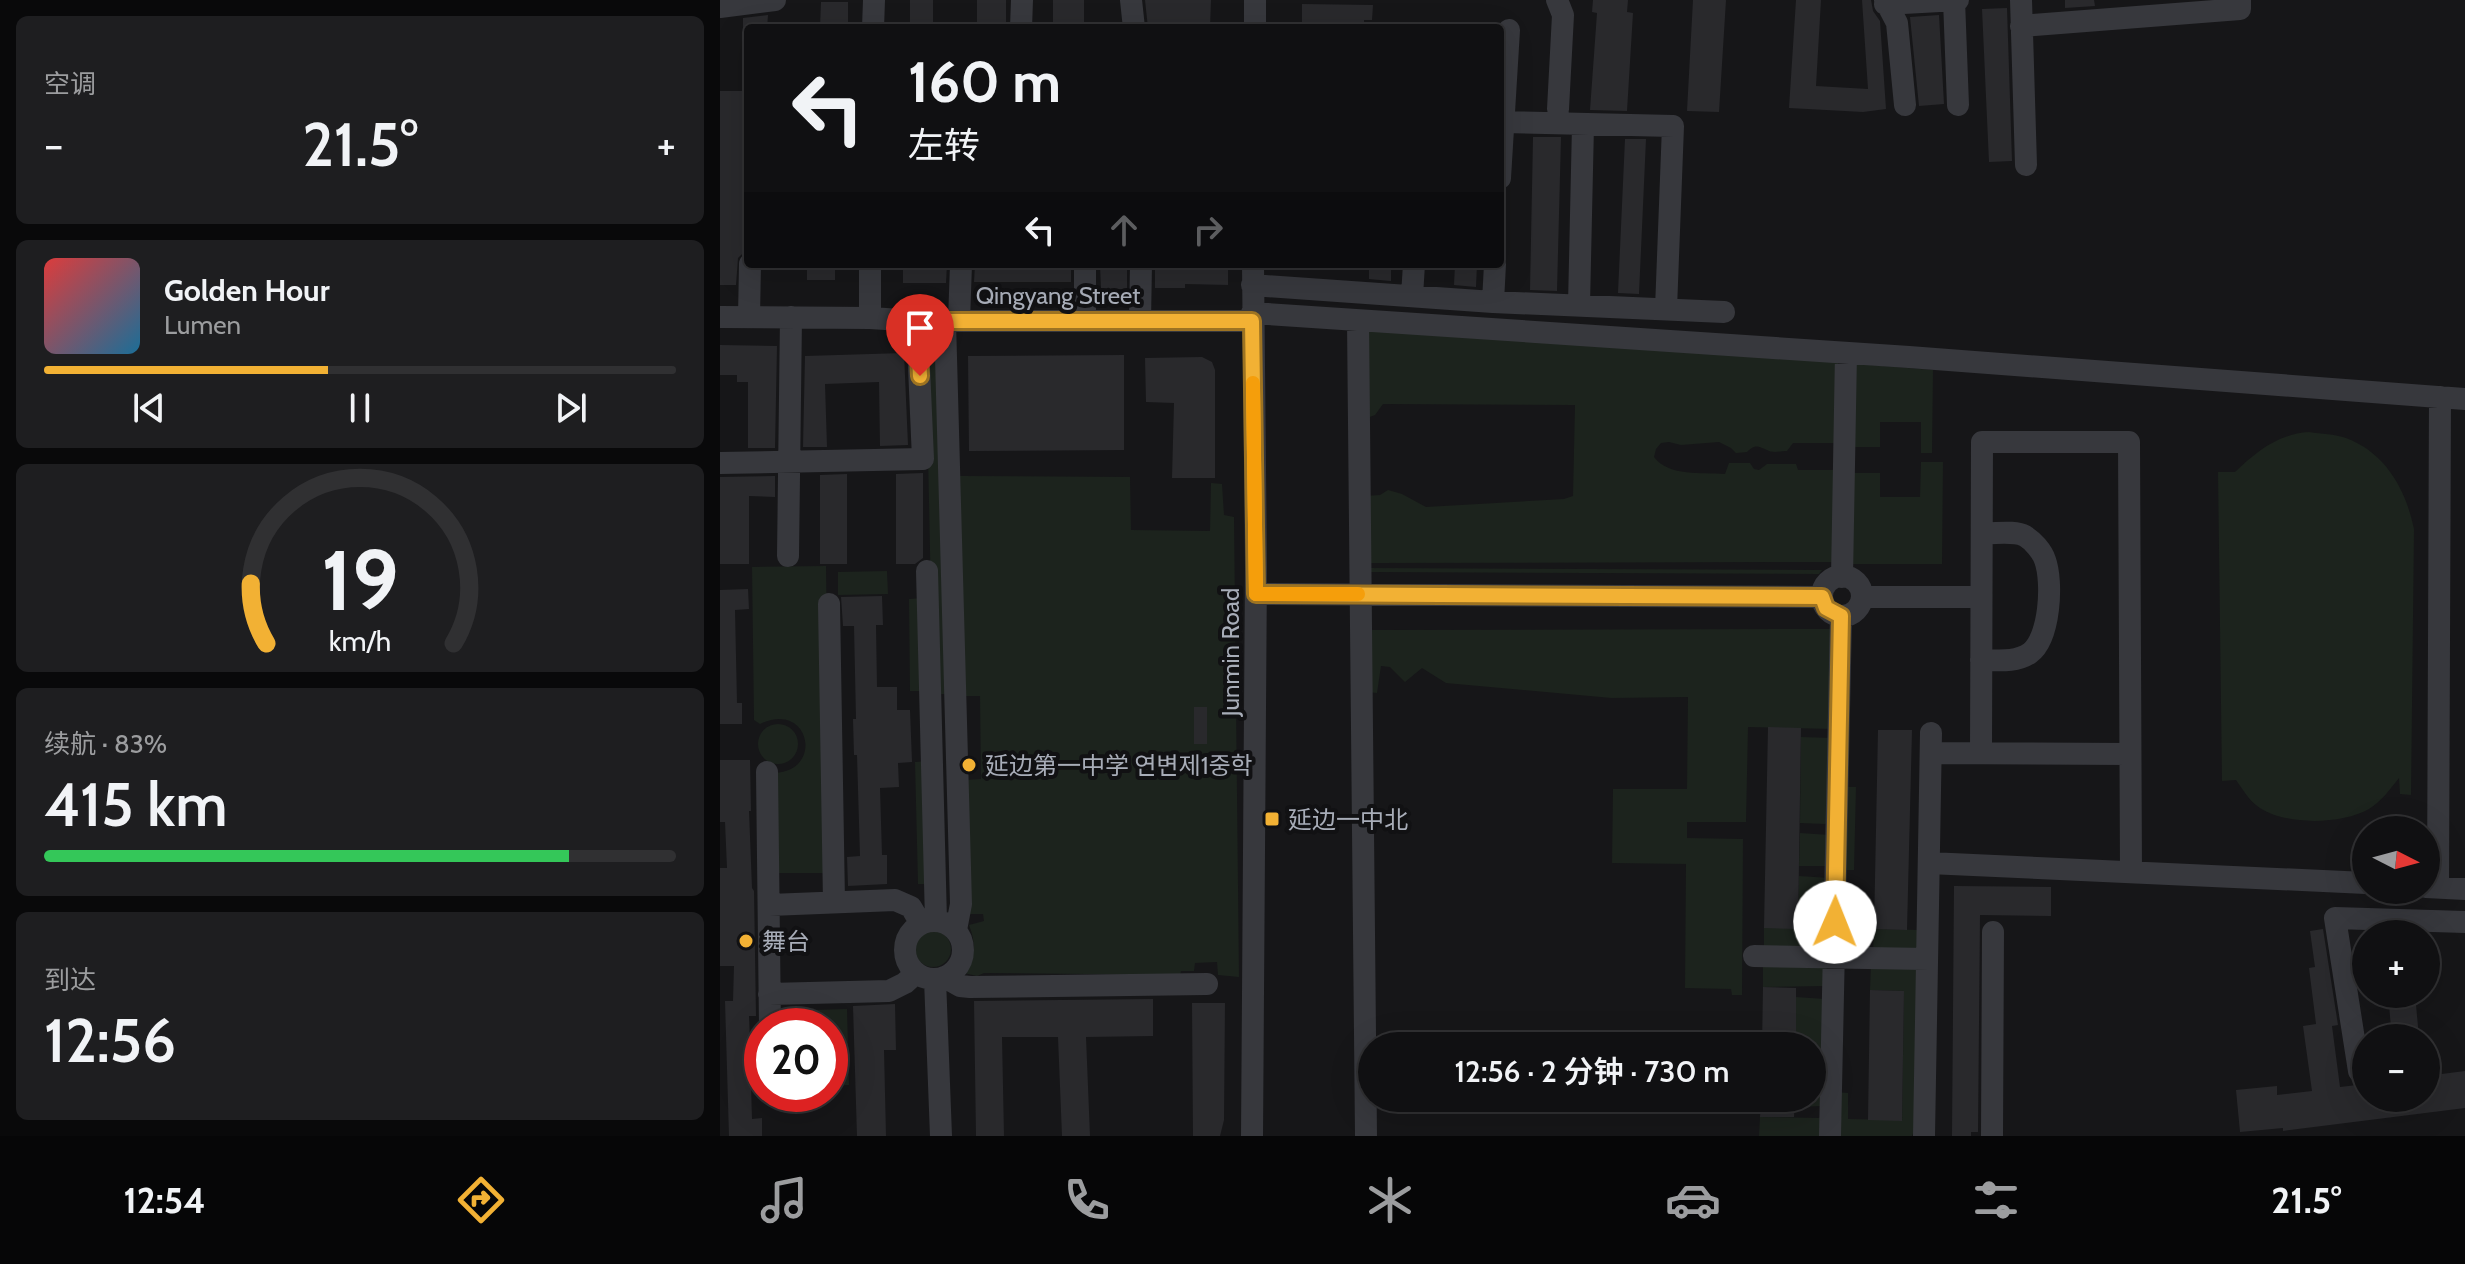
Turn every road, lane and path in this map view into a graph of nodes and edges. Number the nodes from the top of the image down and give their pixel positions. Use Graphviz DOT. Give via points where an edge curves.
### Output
graph roads {
  1 [pos="775,0"];
  2 [pos="874,0"];
  3 [pos="1022,0"];
  4 [pos="1131,0"];
  5 [pos="1255,0"];
  6 [pos="1537,0"];
  7 [pos="1557,0"];
  8 [pos="1955,0"];
  9 [pos="2021,0"];
  10 [pos="2240,0"];
  11 [pos="1885,2"];
  12 [pos="2192,6"];
  13 [pos="720,7"];
  14 [pos="2103,10"];
  15 [pos="873,24"];
  16 [pos="1021,24"];
  17 [pos="1134,24"];
  18 [pos="1255,24"];
  19 [pos="2021,26"];
  20 [pos="1509,30"];
  21 [pos="1905,105"];
  22 [pos="1958,105"];
  23 [pos="1504,107"];
  24 [pos="1558,109"];
  25 [pos="1504,122"];
  26 [pos="1583,125"];
  27 [pos="2026,165"];
  28 [pos="750,268"];
  29 [pos="870,268"];
  30 [pos="960,268"];
  31 [pos="1085,268"];
  32 [pos="1141,268"];
  33 [pos="1414,268"];
  34 [pos="1495,268"];
  35 [pos="1252,275"];
  36 [pos="1412,296"];
  37 [pos="1493,302"];
  38 [pos="1579,305"];
  39 [pos="1666,309"];
  40 [pos="1724,312"];
  41 [pos="720,317"];
  42 [pos="749,317"];
  43 [pos="791,317"];
  44 [pos="1252,317"];
  45 [pos="870,318"];
  46 [pos="917,321"];
  47 [pos="952,321"];
  48 [pos="1085,321"];
  49 [pos="1140,321"];
  50 [pos="1358,321"];
  51 [pos="1846,353"];
  52 [pos="2440,397"];
  53 [pos="2465,399"];
  54 [pos="790,462"];
  55 [pos="720,463"];
  56 [pos="1982,533"];
  57 [pos="788,556"];
  58 [pos="927,571"];
  59 [pos="1842,577"];
  60 [pos="1256,594"];
  61 [pos="1361,594"];
  62 [pos="1822,597"];
  63 [pos="1862,597"];
  64 [pos="1981,597"];
  65 [pos="829,604"];
  66 [pos="1841,616"];
  67 [pos="1981,660"];
  68 [pos="1981,753"];
  69 [pos="2129,754"];
  70 [pos="767,772"];
  71 [pos="2433,816"];
  72 [pos="1929,863"];
  73 [pos="2131,871"];
  74 [pos="2352,882"];
  75 [pos="2440,887"];
  76 [pos="2465,889"];
  77 [pos="834,902"];
  78 [pos="770,905"];
  79 [pos="2465,922"];
  80 [pos="937,925"];
  81 [pos="1993,932"];
  82 [pos="1754,956"];
  83 [pos="1834,957"];
  84 [pos="1927,959"];
  85 [pos="931,976"];
  86 [pos="1207,984"];
  87 [pos="769,994"];
  88 [pos="769,1008"];
  89 [pos="2352,1026"];
  90 [pos="941,1136"];
  91 [pos="1252,1136"];
  92 [pos="1366,1136"];
  93 [pos="1830,1136"];
  94 [pos="1924,1136"];
  95 [pos="1992,1136"];
  1 -- 13 [label="street"];
  2 -- 15 [label="street"];
  3 -- 16 [label="street"];
  4 -- 17 [label="street"];
  5 -- 18 [label="street"];
  6 -- 7 [label="street"];
  7 -- 24 [label="street" via="1563,15"];
  8 -- 11 [label="street"];
  8 -- 22 [label="street"];
  9 -- 19 [label="street"];
  10 -- 12 [label="street" via="2240,9"];
  11 -- 21 [label="street" via="1897,23"];
  12 -- 14 [label="street"];
  14 -- 19 [label="street"];
  19 -- 27 [label="street"];
  20 -- 23 [label="street"];
  25 -- 26 [label="street"];
  26 -- 38 [label="street"];
  26 -- 39 [label="street" via="1673,126"];
  28 -- 42 [label="street"];
  29 -- 45 [label="street"];
  30 -- 47 [label="street"];
  31 -- 48 [label="street"];
  32 -- 49 [label="street"];
  33 -- 36 [label="street"];
  34 -- 37 [label="street"];
  35 -- 36 [label="street"];
  35 -- 44 [label="street, Junmin Road"];
  36 -- 37 [label="street"];
  37 -- 38 [label="street"];
  38 -- 39 [label="street"];
  39 -- 40 [label="street"];
  41 -- 42 [label="street, Qingyang Street"];
  42 -- 43 [label="street, Qingyang Street"];
  43 -- 45 [label="street, Qingyang Street"];
  43 -- 54 [label="street"];
  44 -- 49 [label="street, Qingyang Street"];
  44 -- 50 [label="street, Qingyang Street"];
  44 -- 60 [label="street, Junmin Road"];
  45 -- 46 [label="street, Qingyang Street"];
  46 -- 47 [label="street, Qingyang Street"];
  46 -- 54 [label="street" via="923,459"];
  47 -- 48 [label="street, Qingyang Street"];
  47 -- 80 [label="street" via="961,904"];
  48 -- 49 [label="street, Qingyang Street"];
  50 -- 51 [label="street, Qingyang Street"];
  50 -- 61 [label="street"];
  51 -- 52 [label="street, Qingyang Street"];
  51 -- 59 [label="street"];
  52 -- 53 [label="street, Qingyang Street"];
  52 -- 71 [label="street"];
  54 -- 55 [label="street"];
  54 -- 57 [label="street"];
  56 -- 64 [label="street"];
  56 -- 67 [label="street" via="2017,534 2037,547 2047,571 2047,620 2030,653"];
  56 -- 69 [label="street" via="1982,442 2129,442"];
  58 -- 80 [label="street"];
  59 -- 62 [label="street" via="1830,580"];
  59 -- 63 [label="street" via="1854,580"];
  60 -- 61 [label="street"];
  60 -- 91 [label="street, Junmin Road"];
  61 -- 62 [label="street"];
  61 -- 92 [label="street"];
  62 -- 66 [label="street" via="1826,608"];
  63 -- 64 [label="street"];
  63 -- 66 [label="street" via="1858,609"];
  64 -- 67 [label="street"];
  65 -- 77 [label="street"];
  66 -- 83 [label="street"];
  67 -- 68 [label="street"];
  68 -- 69 [label="street"];
  68 -- 72 [label="street" via="1931,743"];
  69 -- 73 [label="street"];
  70 -- 78 [label="street"];
  72 -- 73 [label="street"];
  72 -- 84 [label="street"];
  73 -- 74 [label="street"];
  75 -- 76 [label="street"];
  77 -- 78 [label="street"];
  77 -- 80 [label="street" via="903,901"];
  78 -- 87 [label="street"];
  79 -- 89 [label="street" via="2335,918"];
  80 -- 85 [label="street" via="963,948 962,957 958,966"];
  80 -- 85 [label="street" via="907,938 905,947 909,966"];
  81 -- 95 [label="street"];
  82 -- 83 [label="street"];
  83 -- 84 [label="street"];
  83 -- 93 [label="street"];
  84 -- 94 [label="street"];
  85 -- 86 [label="street" via="970,987"];
  85 -- 87 [label="street" via="889,991"];
  85 -- 90 [label="street"];
  87 -- 88 [label="street"];
}
